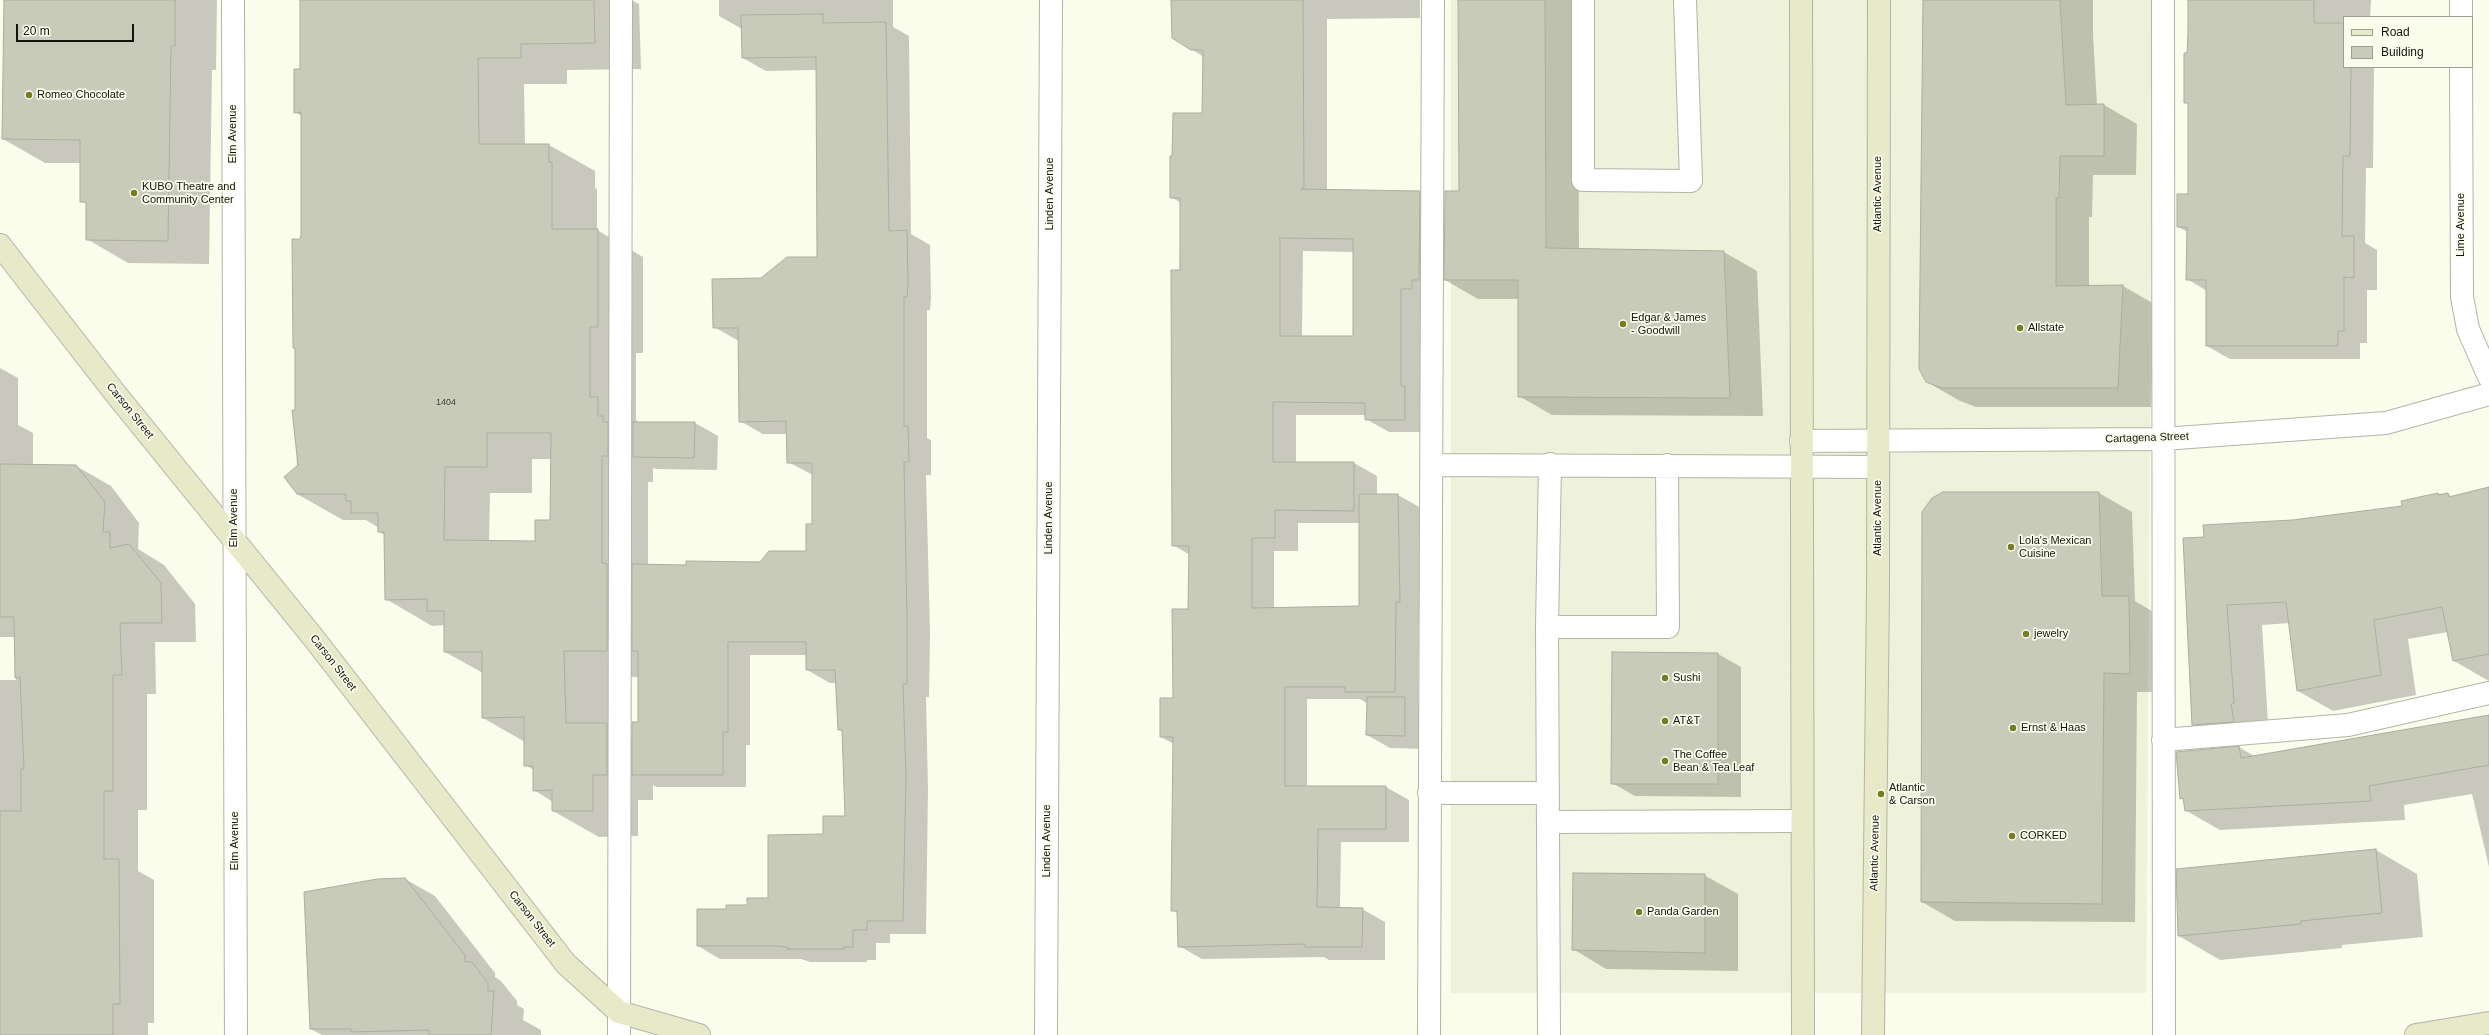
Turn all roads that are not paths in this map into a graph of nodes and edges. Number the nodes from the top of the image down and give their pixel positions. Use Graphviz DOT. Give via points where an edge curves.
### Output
graph roads {
  1 [pos="233,0"];
  2 [pos="621,0"];
  3 [pos="1051,0"];
  4 [pos="1433,0"];
  5 [pos="1583,0"];
  6 [pos="1685,0"];
  7 [pos="1800,0"];
  8 [pos="1879,0"];
  9 [pos="2163,0"];
  10 [pos="2461,0"];
  11 [pos="2461,16"];
  12 [pos="2461,68"];
  13 [pos="0,245"];
  14 [pos="2489,377"];
  15 [pos="2489,394"];
  16 [pos="2163,439"];
  17 [pos="1877,440"];
  18 [pos="1802,441"];
  19 [pos="1550,464"];
  20 [pos="1432,466"];
  21 [pos="1667,466"];
  22 [pos="1802,467"];
  23 [pos="1877,467"];
  24 [pos="234,538"];
  25 [pos="1547,626"];
  26 [pos="2489,693"];
  27 [pos="2163,740"];
  28 [pos="1429,793"];
  29 [pos="1547,793"];
  30 [pos="1802,821"];
  31 [pos="1548,822"];
  32 [pos="619,1012"];
  33 [pos="2489,1024"];
  34 [pos="236,1035"];
  35 [pos="619,1035"];
  36 [pos="698,1035"];
  37 [pos="1046,1035"];
  38 [pos="1429,1035"];
  39 [pos="1549,1035"];
  40 [pos="1803,1035"];
  41 [pos="1873,1035"];
  42 [pos="2164,1035"];
  43 [pos="2416,1035"];
  1 -- 24 [label="street, Elm Avenue"];
  2 -- 32 [label="street"];
  3 -- 37 [label="street, Linden Avenue"];
  4 -- 20 [label="street"];
  5 -- 6 [label="street" via="1583,180 1690,181"];
  7 -- 18 [label="main road"];
  8 -- 17 [label="main road, Atlantic Avenue"];
  9 -- 16 [label="street"];
  10 -- 11 [label="street"];
  12 -- 14 [label="street, Lime Avenue" via="2462,296 2468,329"];
  13 -- 24 [label="main road, Carson Street" via="114,393"];
  15 -- 16 [label="street, Cartagena Street" via="2386,423"];
  16 -- 17 [label="street, Cartagena Street"];
  16 -- 27 [label="street"];
  17 -- 18 [label="street, Cartagena Street"];
  17 -- 23 [label="main road, Atlantic Avenue"];
  18 -- 22 [label="main road"];
  19 -- 20 [label="street"];
  19 -- 21 [label="street"];
  19 -- 25 [label="street"];
  20 -- 28 [label="street"];
  21 -- 22 [label="street"];
  21 -- 25 [label="street" via="1668,626"];
  22 -- 23 [label="street"];
  22 -- 30 [label="main road"];
  23 -- 41 [label="main road, Atlantic Avenue"];
  24 -- 32 [label="main road, Carson Street" via="566,964"];
  24 -- 34 [label="street, Elm Avenue"];
  25 -- 29 [label="street"];
  26 -- 27 [label="street" via="2348,725"];
  27 -- 42 [label="street"];
  28 -- 29 [label="street"];
  28 -- 38 [label="street"];
  29 -- 31 [label="street"];
  30 -- 31 [label="street"];
  30 -- 40 [label="main road"];
  31 -- 39 [label="street"];
  32 -- 35 [label="street"];
  32 -- 36 [label="main road, Carson Street"];
  33 -- 43 [label="main road"];
}
